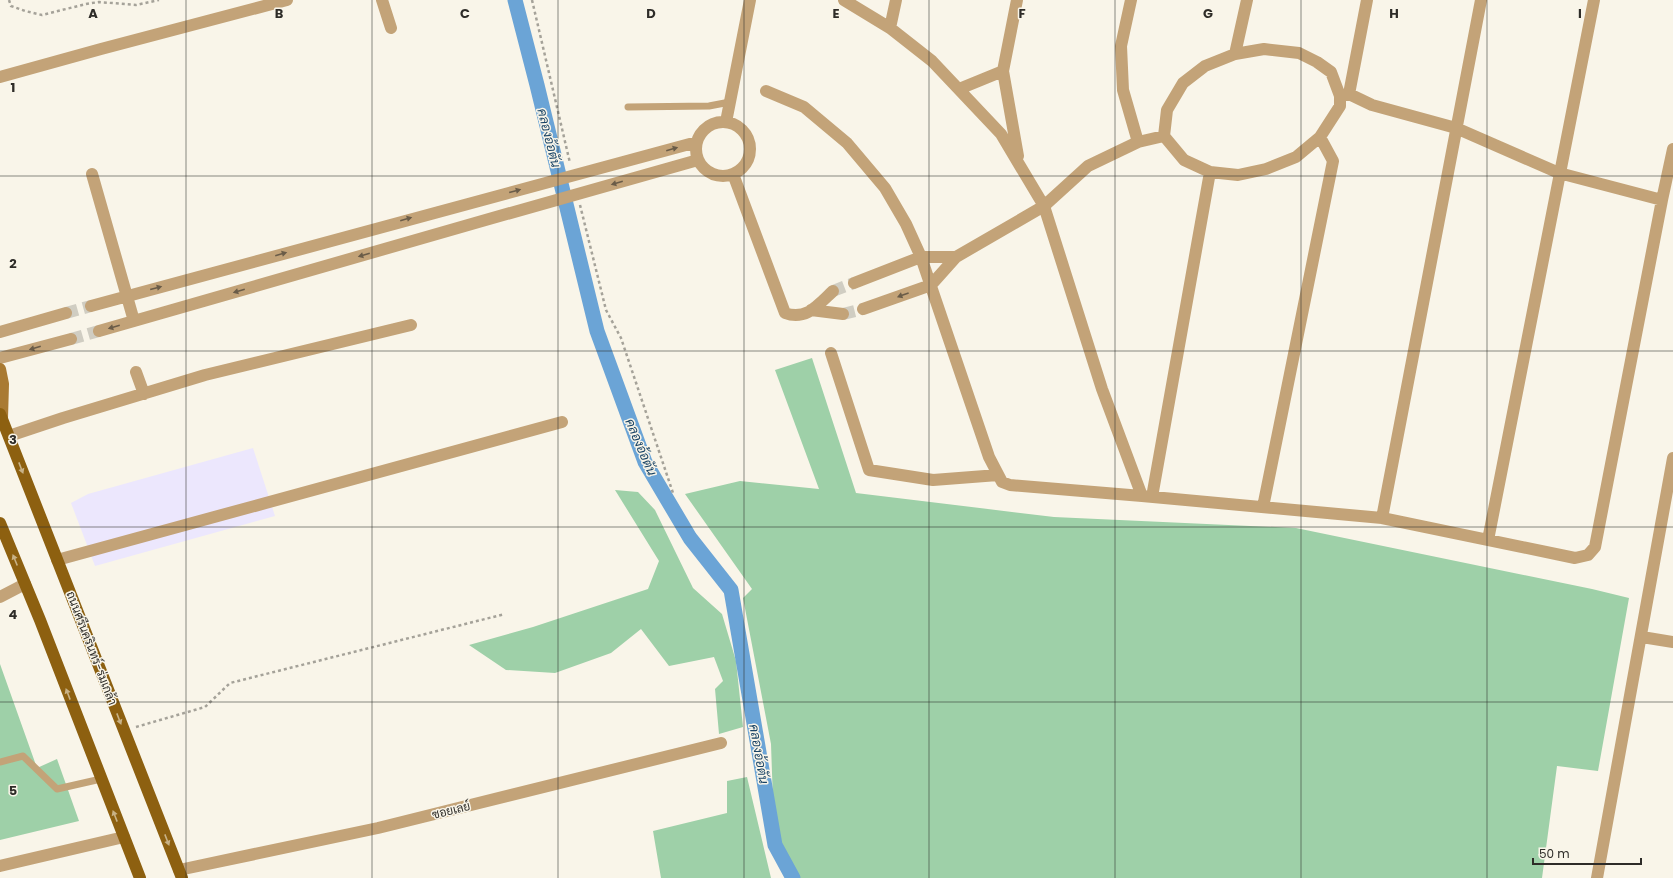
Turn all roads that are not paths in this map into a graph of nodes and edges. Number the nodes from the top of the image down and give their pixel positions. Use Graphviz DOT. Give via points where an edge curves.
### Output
graph roads {
  1 [pos="287,0"];
  2 [pos="382,0"];
  3 [pos="750,0"];
  4 [pos="844,0"];
  5 [pos="896,0"];
  6 [pos="1017,0"];
  7 [pos="1131,0"];
  8 [pos="1247,0"];
  9 [pos="1367,0"];
  10 [pos="1481,0"];
  11 [pos="1594,0"];
  12 [pos="391,28"];
  13 [pos="890,28"];
  14 [pos="1235,54"];
  15 [pos="1002,71"];
  16 [pos="0,78"];
  17 [pos="959,89"];
  18 [pos="766,91"];
  19 [pos="1344,95"];
  20 [pos="730,102"];
  21 [pos="628,107"];
  22 [pos="726,122"];
  23 [pos="1456,128"];
  24 [pos="1164,136"];
  25 [pos="1320,138"];
  26 [pos="697,142"];
  27 [pos="1138,142"];
  28 [pos="1673,149"];
  29 [pos="698,160"];
  30 [pos="1020,165"];
  31 [pos="1210,172"];
  32 [pos="1559,173"];
  33 [pos="92,174"];
  34 [pos="733,174"];
  35 [pos="1662,200"];
  36 [pos="1044,206"];
  37 [pos="921,257"];
  38 [pos="956,257"];
  39 [pos="854,283"];
  40 [pos="931,285"];
  41 [pos="833,292"];
  42 [pos="127,296"];
  43 [pos="91,306"];
  44 [pos="863,309"];
  45 [pos="811,310"];
  46 [pos="66,313"];
  47 [pos="843,314"];
  48 [pos="134,321"];
  49 [pos="411,325"];
  50 [pos="99,331"];
  51 [pos="0,332"];
  52 [pos="71,338"];
  53 [pos="831,353"];
  54 [pos="0,358"];
  55 [pos="0,369"];
  56 [pos="136,372"];
  57 [pos="144,394"];
  58 [pos="1,416"];
  59 [pos="562,422"];
  60 [pos="9,436"];
  61 [pos="1673,458"];
  62 [pos="998,475"];
  63 [pos="1147,496"];
  64 [pos="1263,507"];
  65 [pos="1382,518"];
  66 [pos="0,523"];
  67 [pos="1488,540"];
  68 [pos="57,560"];
  69 [pos="25,584"];
  70 [pos="0,596"];
  71 [pos="1642,637"];
  72 [pos="1673,642"];
  73 [pos="721,743"];
  74 [pos="0,762"];
  75 [pos="101,779"];
  76 [pos="124,837"];
  77 [pos="0,866"];
  78 [pos="180,874"];
  79 [pos="140,878"];
  80 [pos="1597,878"];
  1 -- 16 [label="street"];
  2 -- 12 [label="street"];
  3 -- 20 [label="street"];
  4 -- 13 [label="street"];
  5 -- 13 [label="street"];
  6 -- 15 [label="street"];
  7 -- 27 [label="street" via="1121,46 1123,90"];
  8 -- 14 [label="street"];
  9 -- 19 [label="street"];
  10 -- 23 [label="street"];
  11 -- 32 [label="street"];
  13 -- 17 [label="street" via="932,61"];
  14 -- 19 [label="street" via="1264,50 1299,53 1331,72"];
  14 -- 24 [label="street" via="1205,66 1183,84 1167,110"];
  15 -- 17 [label="street"];
  15 -- 30 [label="street"];
  17 -- 30 [label="street" via="1001,134"];
  18 -- 37 [label="street" via="804,107 847,143 885,188"];
  19 -- 23 [label="street"];
  19 -- 25 [label="street"];
  20 -- 21 [label="lane" via="708,106"];
  20 -- 22 [label="street"];
  22 -- 26 [label="street" via="716,122 708,126"];
  22 -- 34 [label="street" via="737,126 746,134 750,145 748,157 742,167"];
  23 -- 32 [label="street"];
  23 -- 65 [label="street"];
  24 -- 27 [label="street"];
  24 -- 31 [label="street" via="1184,160"];
  25 -- 31 [label="street" via="1296,157 1266,169 1238,175"];
  25 -- 64 [label="street" via="1333,161"];
  26 -- 29 [label="street"];
  42 -- 26 [label="street, one-way"];
  27 -- 36 [label="street" via="1088,166"];
  28 -- 35 [label="street"];
  29 -- 34 [label="street" via="703,167 713,173 725,176"];
  29 -- 48 [label="street, one-way"];
  30 -- 36 [label="street"];
  31 -- 63 [label="street"];
  32 -- 35 [label="street"];
  32 -- 67 [label="street"];
  33 -- 42 [label="street"];
  34 -- 45 [label="street" via="785,313 798,316"];
  35 -- 67 [label="street" via="1595,547 1588,555 1575,558"];
  36 -- 38 [label="street"];
  36 -- 63 [label="street" via="1102,389"];
  37 -- 38 [label="street"];
  37 -- 39 [label="street"];
  37 -- 40 [label="street"];
  38 -- 40 [label="street"];
  40 -- 44 [label="street, one-way"];
  40 -- 62 [label="street" via="989,456"];
  41 -- 45 [label="street"];
  42 -- 43 [label="street"];
  42 -- 48 [label="street"];
  45 -- 47 [label="street"];
  46 -- 51 [label="street"];
  48 -- 50 [label="street, one-way"];
  49 -- 57 [label="street" via="205,376"];
  52 -- 54 [label="street, one-way"];
  53 -- 62 [label="street" via="869,470 933,480"];
  55 -- 58 [label="main road, ถนนศรีนครินทร์-ร่มเกล้า" via="3,384"];
  56 -- 57 [label="street"];
  57 -- 60 [label="street"];
  58 -- 60 [label="main road, ถนนศรีนครินทร์-ร่มเกล้า"];
  59 -- 68 [label="street"];
  60 -- 68 [label="main road, ถนนศรีนครินทร์-ร่มเกล้า, one-way"];
  61 -- 71 [label="street"];
  62 -- 63 [label="street" via="1002,482 1010,486"];
  63 -- 64 [label="street"];
  64 -- 65 [label="street"];
  65 -- 67 [label="street"];
  69 -- 66 [label="main road, one-way"];
  68 -- 78 [label="main road, ถนนศรีนครินทร์-ร่มเกล้า, one-way"];
  69 -- 70 [label="street"];
  75 -- 69 [label="main road, one-way"];
  71 -- 72 [label="street"];
  71 -- 80 [label="street"];
  73 -- 78 [label="street, ซอยเลย์"];
  74 -- 75 [label="lane" via="23,756 57,789"];
  76 -- 75 [label="main road, one-way"];
  76 -- 77 [label="street"];
  76 -- 79 [label="main road"];
}
